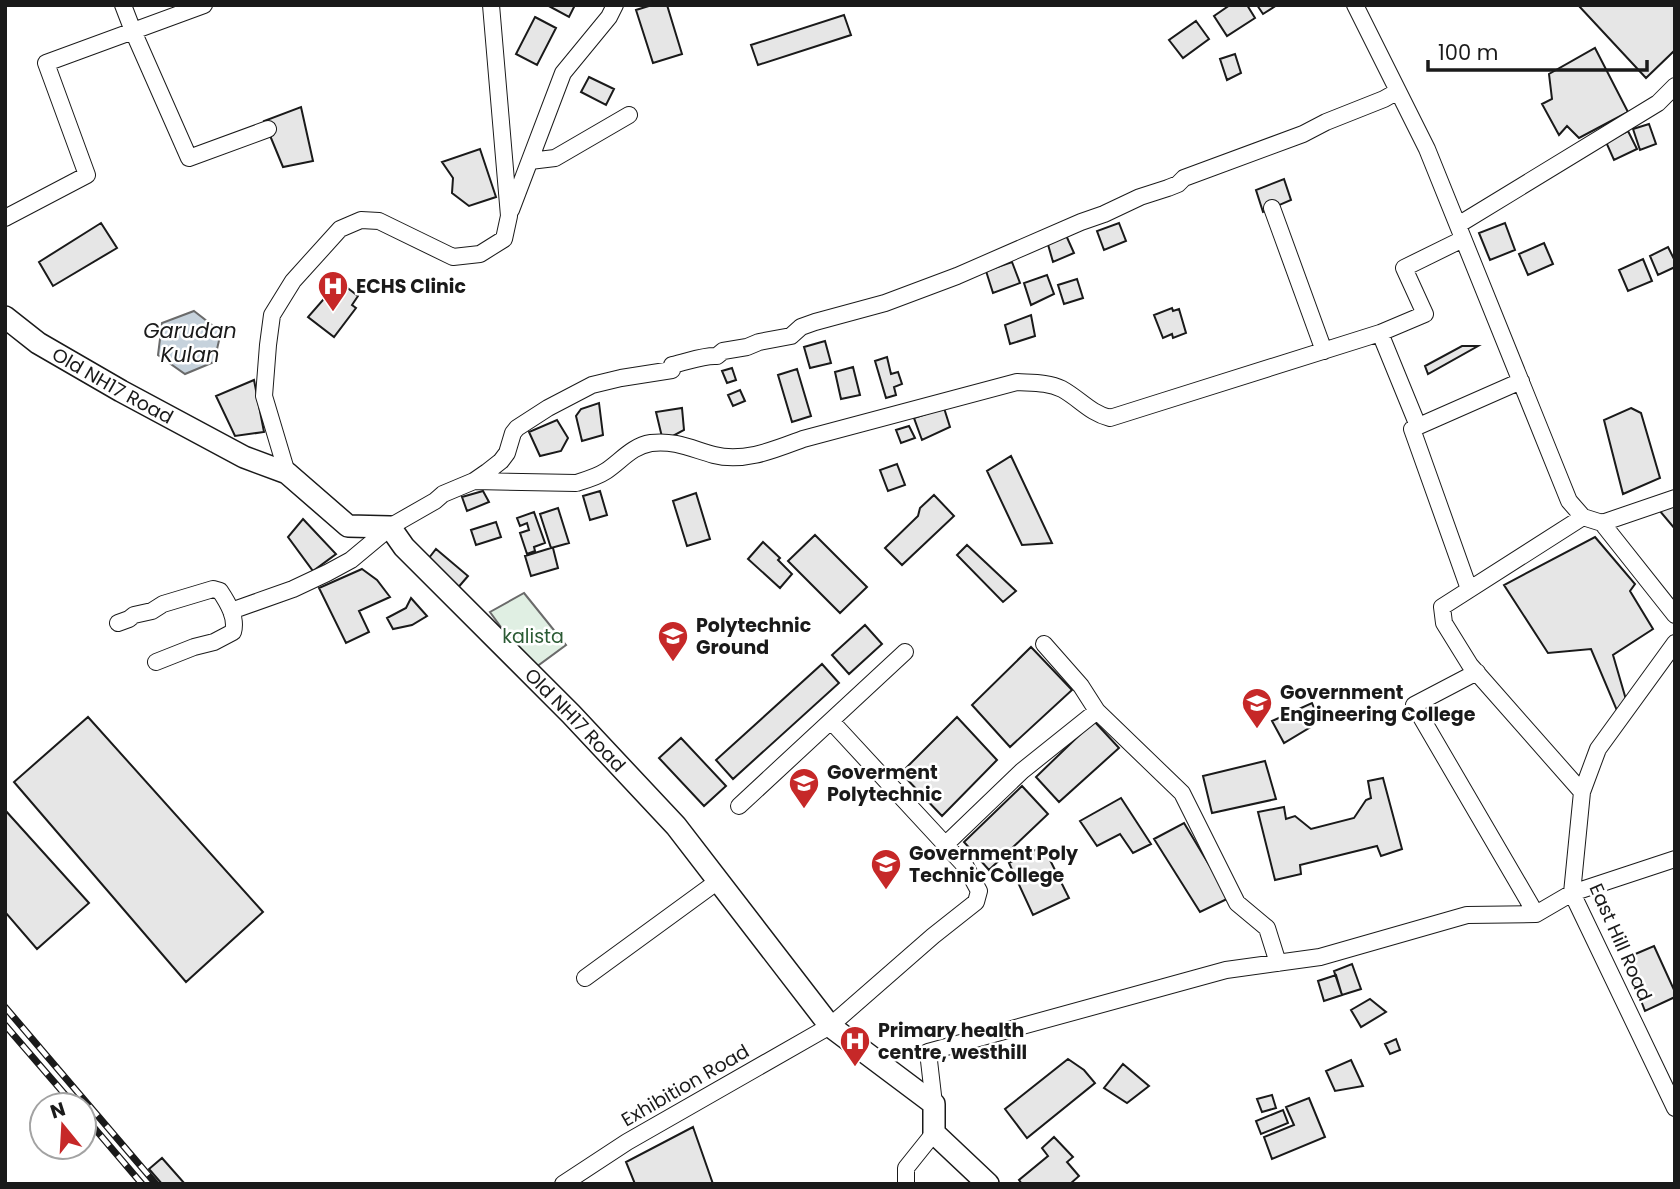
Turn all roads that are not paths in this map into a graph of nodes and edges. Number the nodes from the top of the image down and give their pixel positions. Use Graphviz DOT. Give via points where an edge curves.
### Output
graph roads {
  1 [pos="123,5"];
  2 [pos="204,5"];
  3 [pos="491,5"];
  4 [pos="615,5"];
  5 [pos="1355,5"];
  6 [pos="133,32"];
  7 [pos="1675,86"];
  8 [pos="1398,91"];
  9 [pos="628,115"];
  10 [pos="268,129"];
  11 [pos="530,161"];
  12 [pos="1272,208"];
  13 [pos="509,216"];
  14 [pos="5,218"];
  15 [pos="1461,232"];
  16 [pos="5,317"];
  17 [pos="1380,333"];
  18 [pos="1324,351"];
  19 [pos="1521,382"];
  20 [pos="1418,426"];
  21 [pos="287,473"];
  22 [pos="474,481"];
  23 [pos="1675,498"];
  24 [pos="1583,517"];
  25 [pos="1602,523"];
  26 [pos="390,527"];
  27 [pos="1469,589"];
  28 [pos="230,611"];
  29 [pos="1675,615"];
  30 [pos="118,622"];
  31 [pos="1675,643"];
  32 [pos="1044,644"];
  33 [pos="905,652"];
  34 [pos="156,662"];
  35 [pos="1477,672"];
  36 [pos="1097,711"];
  37 [pos="831,721"];
  38 [pos="1582,792"];
  39 [pos="739,806"];
  40 [pos="945,845"];
  41 [pos="1675,859"];
  42 [pos="718,881"];
  43 [pos="1573,893"];
  44 [pos="1536,914"];
  45 [pos="1278,963"];
  46 [pos="585,978"];
  47 [pos="830,1026"];
  48 [pos="934,1104"];
  49 [pos="1675,1108"];
  50 [pos="934,1133"];
  51 [pos="563,1184"];
  52 [pos="906,1184"];
  53 [pos="988,1184"];
  1 -- 6 [label="street"];
  2 -- 6 [label="street"];
  3 -- 13 [label="street"];
  4 -- 11 [label="street" via="563,73"];
  5 -- 8 [label="street"];
  6 -- 10 [label="street" via="189,158"];
  6 -- 14 [label="street" via="46,63 88,176"];
  7 -- 15 [label="street" via="1658,103"];
  8 -- 15 [label="street"];
  8 -- 22 [label="street" via="895,300 815,322 791,337 587,388 517,428 501,461"];
  9 -- 11 [label="street" via="555,158"];
  11 -- 13 [label="street"];
  12 -- 18 [label="street"];
  13 -- 21 [label="street" via="504,239 480,254 453,257 380,221 361,220 340,229 293,281 272,315 264,396"];
  15 -- 17 [label="street" via="1404,268 1425,314"];
  15 -- 19 [label="street"];
  16 -- 21 [label="main road, Old NH17 Road" via="38,343 121,391 244,457"];
  17 -- 18 [label="street"];
  17 -- 20 [label="street"];
  18 -- 22 [label="street" via="1111,418 1098,415 1060,388 1017,382 738,458 674,443 650,443 634,449 605,472 576,482"];
  19 -- 20 [label="street"];
  19 -- 24 [label="street" via="1569,501"];
  20 -- 27 [label="street" via="1412,429"];
  21 -- 26 [label="main road, Old NH17 Road" via="348,526"];
  22 -- 26 [label="street"];
  23 -- 25 [label="street"];
  24 -- 25 [label="street"];
  24 -- 27 [label="street"];
  25 -- 29 [label="street"];
  26 -- 28 [label="street" via="330,572"];
  26 -- 42 [label="main road, Old NH17 Road" via="404,547 676,826"];
  27 -- 35 [label="street" via="1442,607 1444,623"];
  28 -- 30 [label="street" via="226,598 213,589"];
  28 -- 34 [label="street" via="235,626 229,635"];
  31 -- 38 [label="street, East Hill Road" via="1598,749"];
  32 -- 36 [label="street"];
  33 -- 37 [label="street"];
  35 -- 38 [label="street"];
  35 -- 44 [label="street" via="1414,705"];
  36 -- 40 [label="street" via="1022,772"];
  36 -- 45 [label="street" via="1182,793 1237,903 1267,928"];
  37 -- 39 [label="street"];
  37 -- 40 [label="street, Exhibition Road"];
  38 -- 43 [label="street, East Hill Road"];
  40 -- 47 [label="street, Exhibition Road" via="966,867 979,891 976,902"];
  41 -- 43 [label="street"];
  42 -- 46 [label="street"];
  42 -- 47 [label="main road, Old NH17 Road"];
  43 -- 44 [label="street"];
  43 -- 49 [label="street, East Hill Road"];
  44 -- 45 [label="street" via="1467,915 1320,957"];
  45 -- 48 [label="street" via="1226,970 929,1052"];
  47 -- 48 [label="main road, Old NH17 Road"];
  47 -- 51 [label="street, Exhibition Road" via="627,1142"];
  48 -- 50 [label="main road"];
  50 -- 52 [label="street" via="906,1168"];
  50 -- 53 [label="main road"];
}
